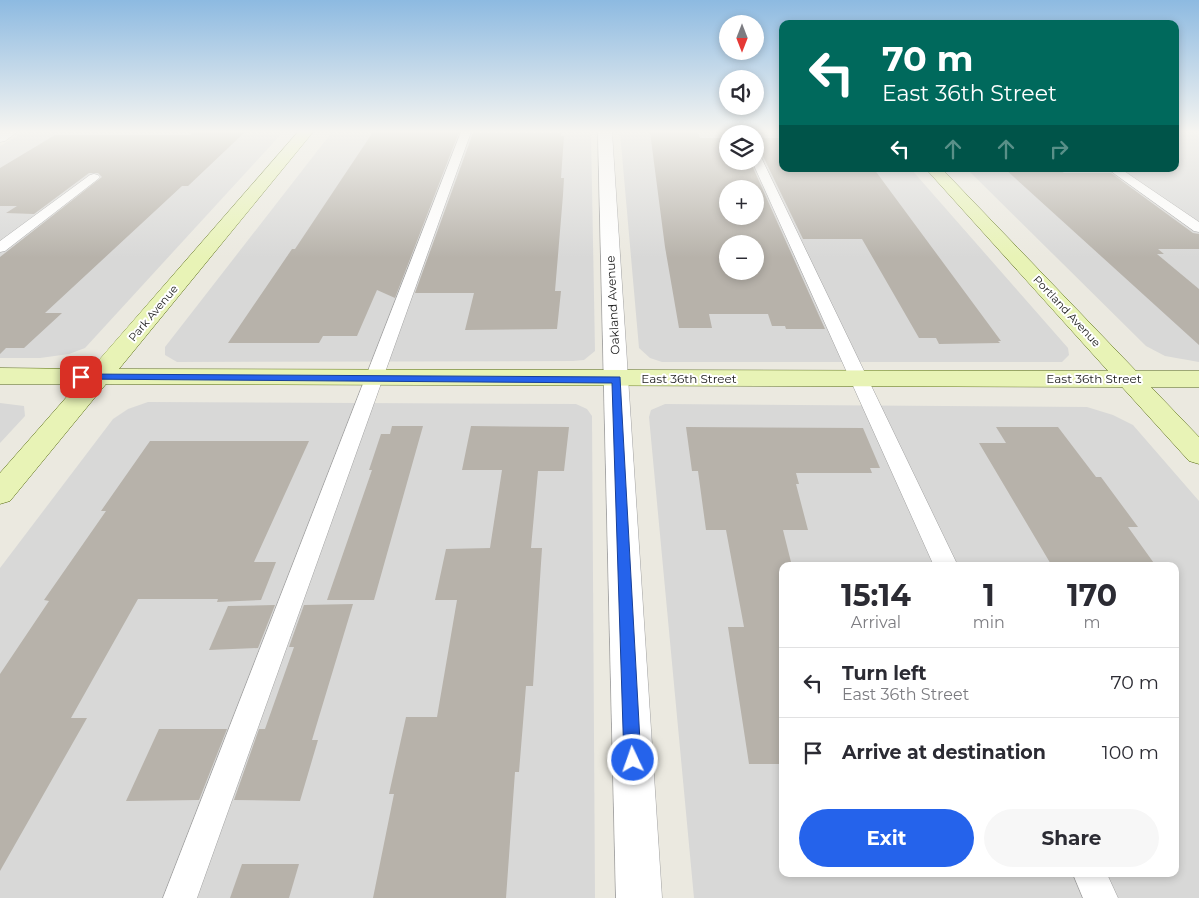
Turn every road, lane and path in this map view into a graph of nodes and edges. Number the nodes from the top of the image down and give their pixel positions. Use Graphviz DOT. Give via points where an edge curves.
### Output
graph roads {
  1 [pos="271,174"];
  2 [pos="450,174"];
  3 [pos="607,174"];
  4 [pos="764,174"];
  5 [pos="939,174"];
  6 [pos="1121,174"];
  7 [pos="94,177"];
  8 [pos="1199,228"];
  9 [pos="0,248"];
  10 [pos="0,376"];
  11 [pos="99,377"];
  12 [pos="375,378"];
  13 [pos="616,379"];
  14 [pos="859,379"];
  15 [pos="1130,379"];
  16 [pos="1199,379"];
  17 [pos="1199,454"];
  18 [pos="0,493"];
  19 [pos="944,562"];
  20 [pos="1091,877"];
  21 [pos="180,898"];
  22 [pos="639,898"];
  23 [pos="1101,898"];
  1 -- 11 [label="street, Park Avenue"];
  2 -- 12 [label="lane"];
  3 -- 13 [label="street, Oakland Avenue"];
  4 -- 14 [label="lane"];
  5 -- 15 [label="street, Portland Avenue"];
  6 -- 8 [label="lane"];
  7 -- 9 [label="lane"];
  10 -- 11 [label="street, East 36th Street"];
  11 -- 12 [label="street, East 36th Street"];
  11 -- 18 [label="street, Park Avenue"];
  12 -- 13 [label="street, East 36th Street"];
  12 -- 21 [label="lane"];
  13 -- 14 [label="street, East 36th Street"];
  13 -- 22 [label="street, Oakland Avenue"];
  14 -- 15 [label="street, East 36th Street"];
  14 -- 19 [label="lane"];
  15 -- 16 [label="street, East 36th Street"];
  15 -- 17 [label="street, Portland Avenue"];
  20 -- 23 [label="lane"];
}
